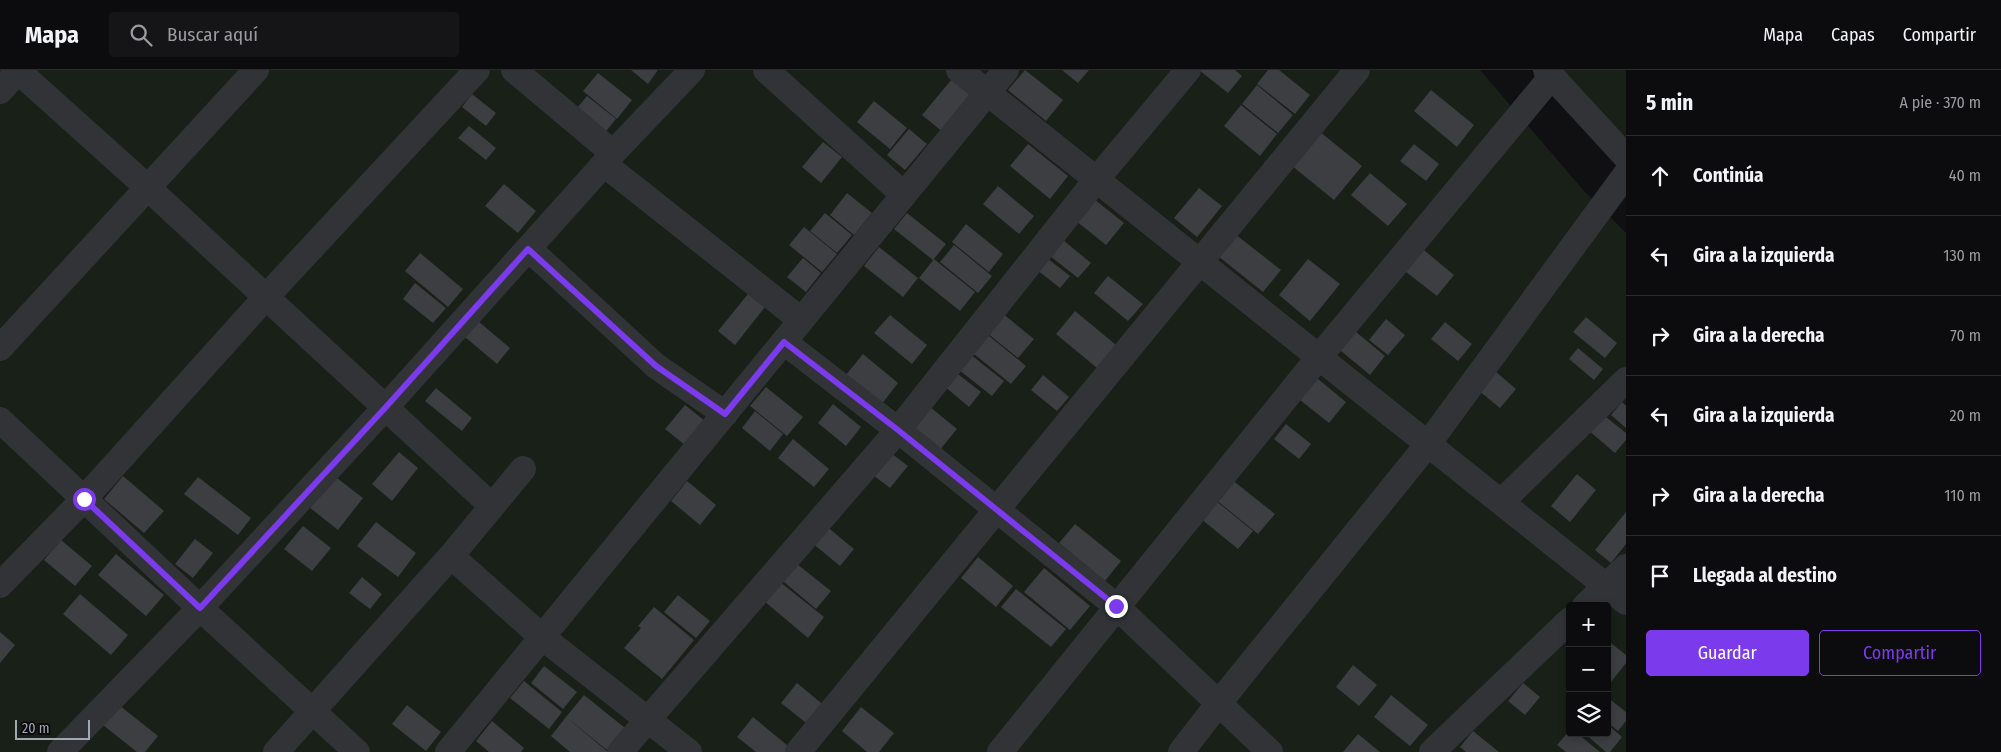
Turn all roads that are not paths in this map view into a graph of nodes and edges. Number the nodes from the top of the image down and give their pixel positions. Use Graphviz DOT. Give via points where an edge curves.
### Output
graph roads {
  1 [pos="256,70"];
  2 [pos="477,70"];
  3 [pos="514,70"];
  4 [pos="692,70"];
  5 [pos="766,70"];
  6 [pos="959,70"];
  7 [pos="1006,70"];
  8 [pos="1188,70"];
  9 [pos="1357,70"];
  10 [pos="1549,73"];
  11 [pos="0,91"];
  12 [pos="987,93"];
  13 [pos="1626,156"];
  14 [pos="609,158"];
  15 [pos="1626,174"];
  16 [pos="1096,180"];
  17 [pos="147,187"];
  18 [pos="904,195"];
  19 [pos="528,249"];
  20 [pos="1200,262"];
  21 [pos="266,297"];
  22 [pos="801,320"];
  23 [pos="784,342"];
  24 [pos="0,348"];
  25 [pos="1319,357"];
  26 [pos="1626,380"];
  27 [pos="385,408"];
  28 [pos="725,414"];
  29 [pos="0,420"];
  30 [pos="898,430"];
  31 [pos="1428,444"];
  32 [pos="523,469"];
  33 [pos="84,499"];
  34 [pos="1501,502"];
  35 [pos="492,506"];
  36 [pos="997,510"];
  37 [pos="451,556"];
  38 [pos="1626,567"];
  39 [pos="0,585"];
  40 [pos="1606,586"];
  41 [pos="1589,602"];
  42 [pos="1626,602"];
  43 [pos="1116,606"];
  44 [pos="200,608"];
  45 [pos="1566,624"];
  46 [pos="542,637"];
  47 [pos="1218,704"];
  48 [pos="313,712"];
  49 [pos="648,719"];
  50 [pos="60,752"];
  51 [pos="276,752"];
  52 [pos="357,752"];
  53 [pos="448,752"];
  54 [pos="620,752"];
  55 [pos="689,752"];
  56 [pos="798,752"];
  57 [pos="1000,752"];
  58 [pos="1182,752"];
  59 [pos="1270,752"];
  60 [pos="1432,752"];
  1 -- 17 [label="street"];
  2 -- 21 [label="street"];
  3 -- 14 [label="street"];
  4 -- 14 [label="street"];
  5 -- 18 [label="street"];
  6 -- 12 [label="street"];
  7 -- 12 [label="street"];
  8 -- 16 [label="street"];
  9 -- 20 [label="street"];
  10 -- 13 [label="street"];
  10 -- 25 [label="street"];
  11 -- 17 [label="street" via="18,71"];
  12 -- 16 [label="street"];
  12 -- 18 [label="street"];
  14 -- 19 [label="street"];
  14 -- 22 [label="street"];
  15 -- 31 [label="street"];
  16 -- 20 [label="street"];
  16 -- 30 [label="street"];
  17 -- 21 [label="street"];
  17 -- 24 [label="street"];
  18 -- 22 [label="street"];
  19 -- 27 [label="street"];
  19 -- 28 [label="street" via="656,366"];
  20 -- 25 [label="street"];
  20 -- 36 [label="street"];
  21 -- 27 [label="street"];
  21 -- 33 [label="street"];
  22 -- 23 [label="street"];
  23 -- 28 [label="street"];
  23 -- 30 [label="street"];
  25 -- 31 [label="street"];
  25 -- 43 [label="street"];
  26 -- 34 [label="street"];
  27 -- 35 [label="street"];
  27 -- 44 [label="street"];
  28 -- 46 [label="street"];
  29 -- 33 [label="street"];
  30 -- 36 [label="street"];
  30 -- 49 [label="street"];
  31 -- 34 [label="street"];
  31 -- 47 [label="street"];
  32 -- 35 [label="street"];
  33 -- 39 [label="street"];
  33 -- 44 [label="street"];
  34 -- 40 [label="street"];
  35 -- 37 [label="street"];
  36 -- 43 [label="street"];
  36 -- 56 [label="street"];
  37 -- 46 [label="street"];
  37 -- 48 [label="street"];
  38 -- 40 [label="street"];
  40 -- 41 [label="street"];
  40 -- 42 [label="street"];
  43 -- 47 [label="street"];
  43 -- 57 [label="street"];
  44 -- 48 [label="street"];
  44 -- 50 [label="street"];
  45 -- 60 [label="street"];
  46 -- 49 [label="street"];
  46 -- 53 [label="street"];
  47 -- 58 [label="street"];
  47 -- 59 [label="street"];
  48 -- 51 [label="street"];
  48 -- 52 [label="street"];
  49 -- 54 [label="street"];
  49 -- 55 [label="street"];
}
